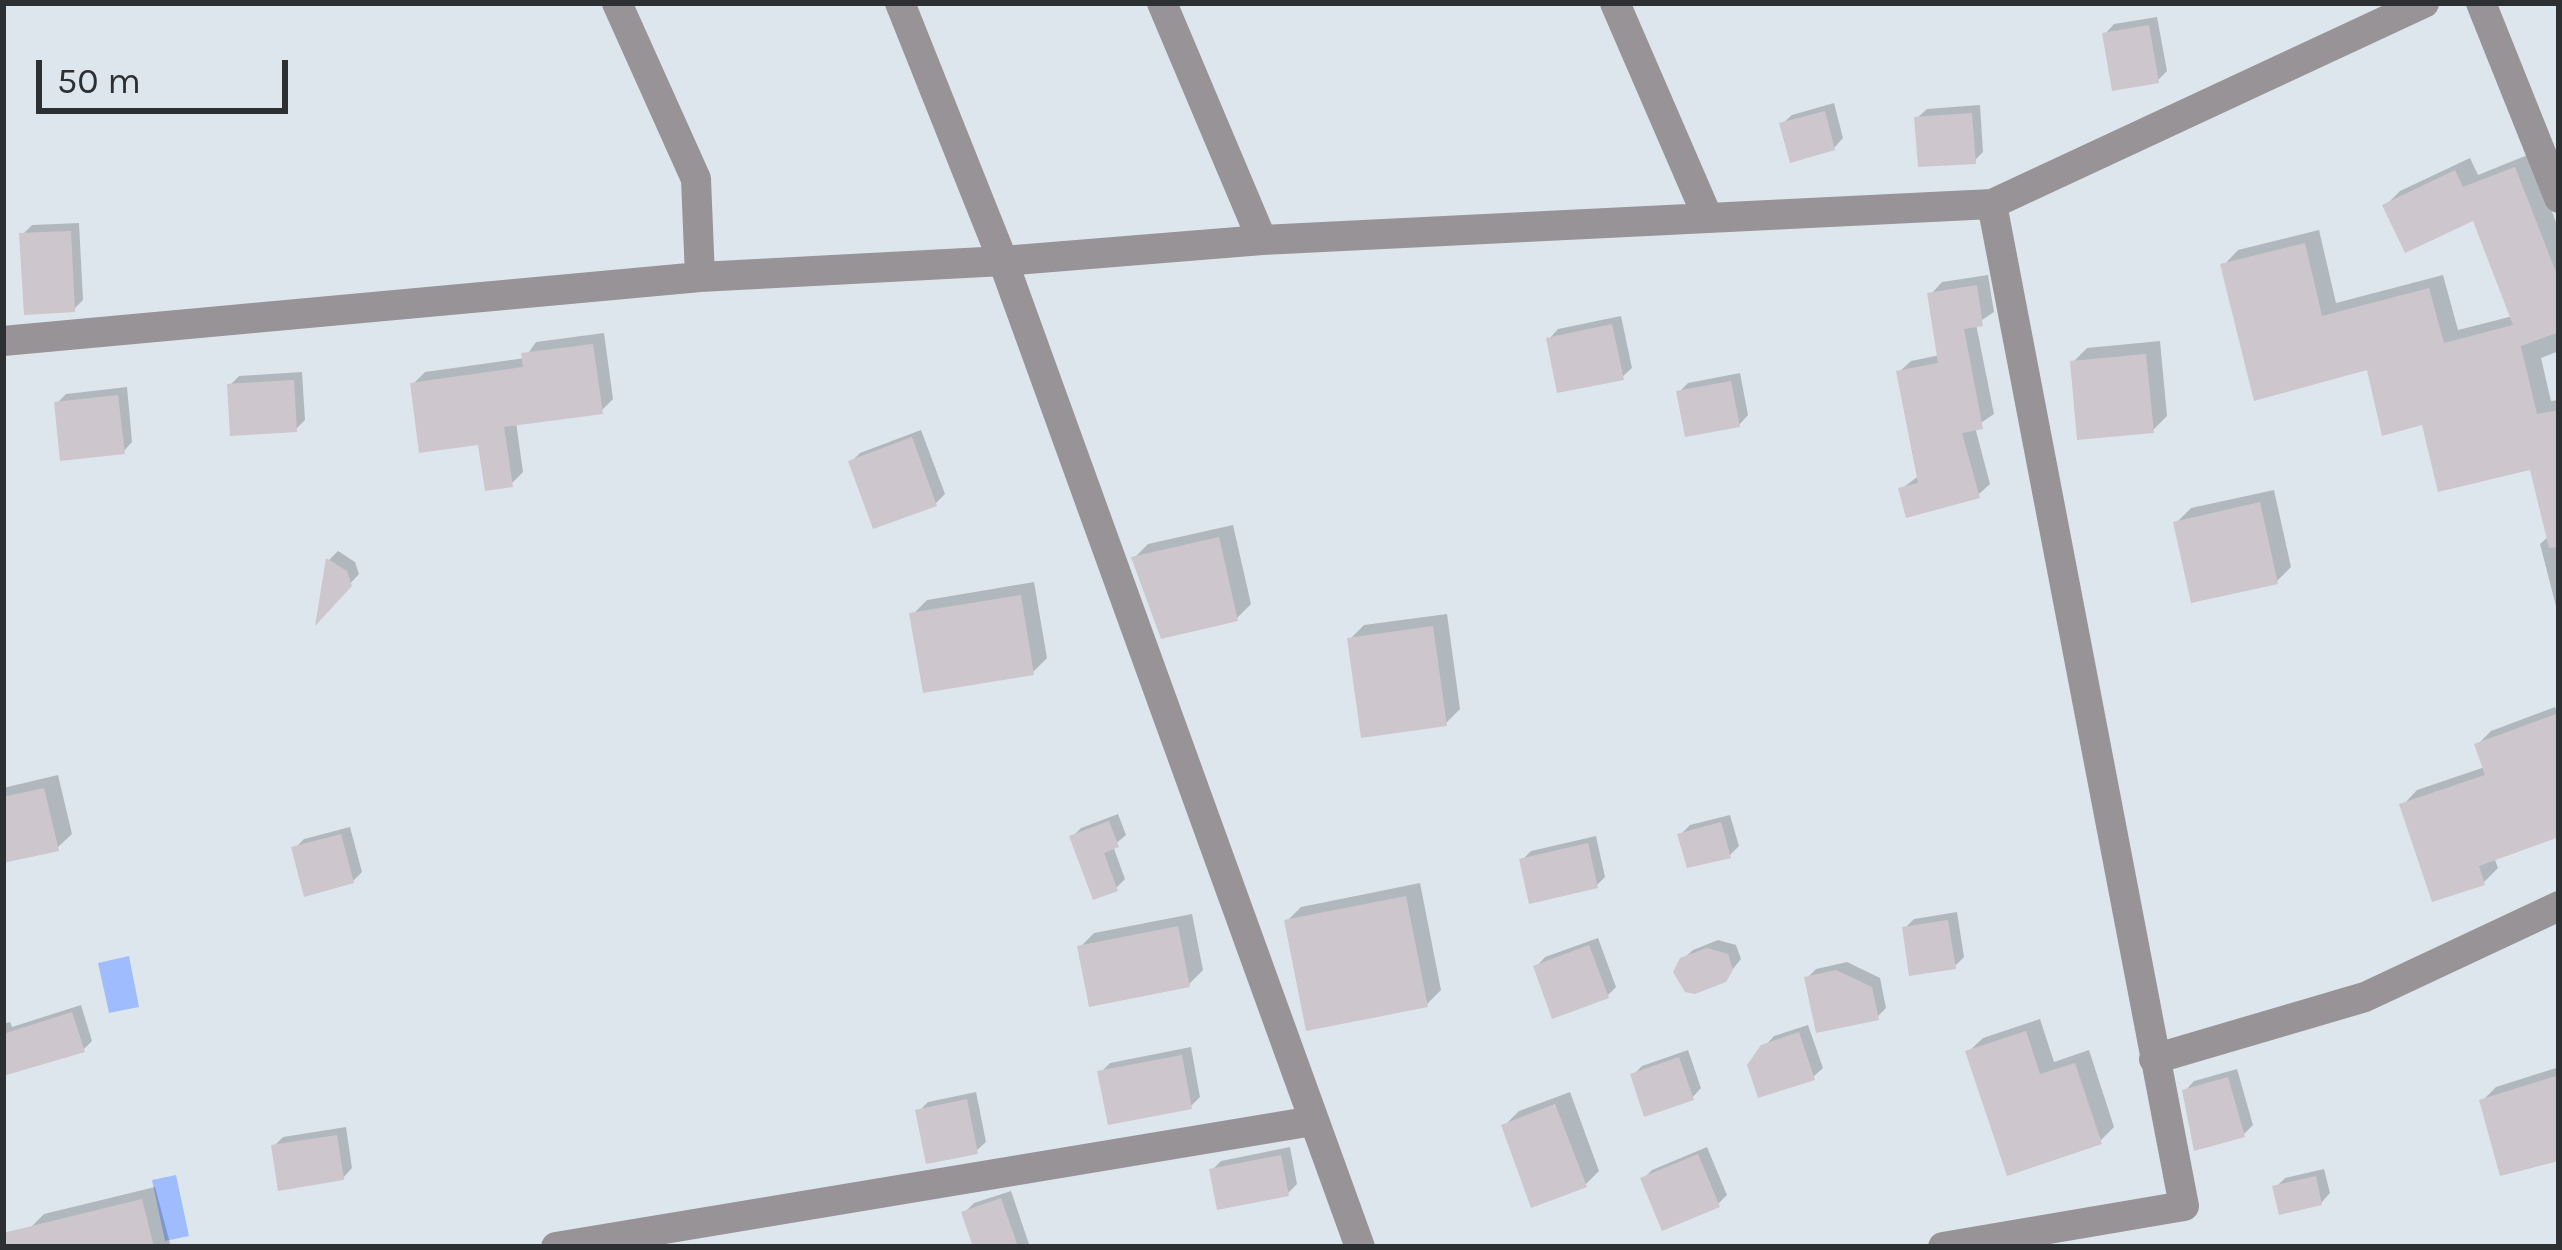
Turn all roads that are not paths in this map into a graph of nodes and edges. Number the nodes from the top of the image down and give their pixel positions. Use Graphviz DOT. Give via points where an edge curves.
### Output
graph roads {
  1 [pos="617,3"];
  2 [pos="900,3"];
  3 [pos="1162,3"];
  4 [pos="1615,3"];
  5 [pos="2424,3"];
  6 [pos="2481,3"];
  7 [pos="2559,198"];
  8 [pos="1992,204"];
  9 [pos="1708,218"];
  10 [pos="1262,240"];
  11 [pos="1003,261"];
  12 [pos="700,277"];
  13 [pos="3,341"];
  14 [pos="2559,906"];
  15 [pos="2154,1059"];
  16 [pos="1313,1121"];
  17 [pos="556,1247"];
  18 [pos="1360,1247"];
  19 [pos="1943,1247"];
  1 -- 12 [label="street" via="696,179"];
  2 -- 11 [label="street"];
  3 -- 10 [label="street"];
  4 -- 9 [label="street"];
  5 -- 8 [label="street"];
  6 -- 7 [label="street"];
  8 -- 9 [label="street"];
  8 -- 15 [label="street"];
  9 -- 10 [label="street"];
  10 -- 11 [label="street"];
  11 -- 12 [label="street"];
  11 -- 16 [label="street"];
  12 -- 13 [label="street"];
  14 -- 15 [label="street" via="2365,998"];
  15 -- 19 [label="street" via="2184,1206"];
  16 -- 17 [label="street"];
  16 -- 18 [label="street"];
}
